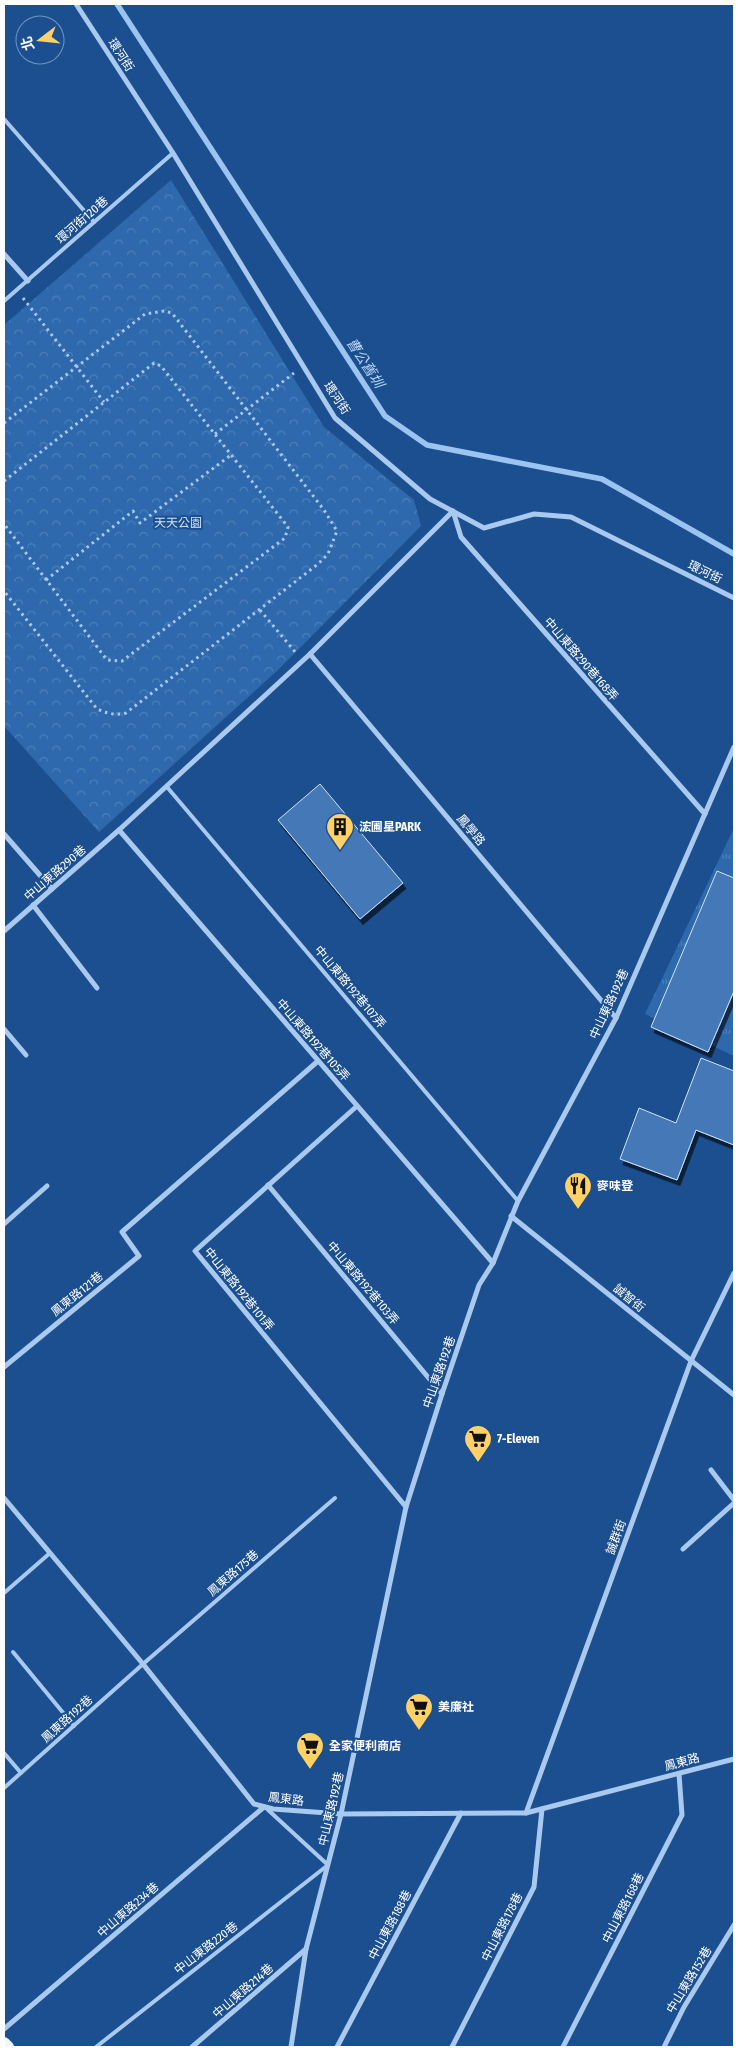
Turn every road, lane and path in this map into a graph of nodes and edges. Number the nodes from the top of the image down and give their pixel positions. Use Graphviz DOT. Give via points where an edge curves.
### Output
graph roads {
  1 [pos="76,4"];
  2 [pos="4,119"];
  3 [pos="173,153"];
  4 [pos="94,222"];
  5 [pos="4,254"];
  6 [pos="28,281"];
  7 [pos="17,290"];
  8 [pos="4,302"];
  9 [pos="305,365"];
  10 [pos="77,366"];
  11 [pos="104,402"];
  12 [pos="246,409"];
  13 [pos="4,423"];
  14 [pos="215,434"];
  15 [pos="231,455"];
  16 [pos="4,481"];
  17 [pos="454,510"];
  18 [pos="4,524"];
  19 [pos="46,580"];
  20 [pos="4,591"];
  21 [pos="734,598"];
  22 [pos="260,610"];
  23 [pos="310,654"];
  24 [pos="302,661"];
  25 [pos="734,747"];
  26 [pos="167,786"];
  27 [pos="705,814"];
  28 [pos="119,830"];
  29 [pos="4,834"];
  30 [pos="52,889"];
  31 [pos="33,905"];
  32 [pos="4,931"];
  33 [pos="97,988"];
  34 [pos="616,1018"];
  35 [pos="4,1029"];
  36 [pos="26,1055"];
  37 [pos="318,1061"];
  38 [pos="357,1106"];
  39 [pos="268,1185"];
  40 [pos="47,1186"];
  41 [pos="518,1201"];
  42 [pos="511,1216"];
  43 [pos="4,1224"];
  44 [pos="493,1263"];
  45 [pos="734,1273"];
  46 [pos="691,1361"];
  47 [pos="4,1366"];
  48 [pos="442,1394"];
  49 [pos="734,1395"];
  50 [pos="710,1470"];
  51 [pos="4,1498"];
  52 [pos="335,1498"];
  53 [pos="734,1501"];
  54 [pos="406,1507"];
  55 [pos="682,1548"];
  56 [pos="50,1553"];
  57 [pos="4,1594"];
  58 [pos="13,1652"];
  59 [pos="144,1664"];
  60 [pos="74,1726"];
  61 [pos="4,1753"];
  62 [pos="734,1759"];
  63 [pos="21,1773"];
  64 [pos="679,1774"];
  65 [pos="4,1788"];
  66 [pos="264,1807"];
  67 [pos="542,1809"];
  68 [pos="461,1813"];
  69 [pos="526,1813"];
  70 [pos="341,1814"];
  71 [pos="328,1865"];
  72 [pos="734,1925"];
  73 [pos="306,1949"];
  74 [pos="4,2029"];
  75 [pos="4,2043"];
  76 [pos="8,2047"];
  77 [pos="96,2047"];
  78 [pos="192,2047"];
  79 [pos="291,2047"];
  80 [pos="336,2047"];
  81 [pos="452,2047"];
  82 [pos="563,2047"];
  83 [pos="664,2047"];
  1 -- 3 [label="street, 環河街"];
  2 -- 4 [label="lane"];
  3 -- 4 [label="lane, 環河街120巷"];
  3 -- 9 [label="street, 環河街"];
  4 -- 6 [label="lane, 環河街120巷"];
  5 -- 6 [label="street"];
  6 -- 7 [label="lane, 環河街120巷"];
  7 -- 8 [label="lane, 環河街120巷"];
  7 -- 10 [label="path"];
  9 -- 12 [label="path"];
  9 -- 17 [label="street, 環河街" via="335,418 430,498"];
  10 -- 11 [label="path"];
  10 -- 12 [label="path" via="145,314 164,310 172,312"];
  10 -- 13 [label="path"];
  11 -- 14 [label="path" via="154,363 161,366"];
  11 -- 16 [label="path"];
  12 -- 14 [label="path"];
  12 -- 22 [label="path" via="337,530 328,554"];
  14 -- 15 [label="path"];
  15 -- 19 [label="path" via="140,523 133,511"];
  15 -- 19 [label="path" via="288,527 285,538 122,661 108,660"];
  17 -- 21 [label="street, 環河街" via="484,528 534,514 571,517"];
  17 -- 23 [label="street, 中山東路290巷"];
  17 -- 27 [label="street, 中山東路290巷168弄" via="461,537"];
  18 -- 19 [label="path"];
  20 -- 22 [label="path" via="97,708 119,715 126,713"];
  22 -- 24 [label="path"];
  23 -- 24 [label="street, 中山東路290巷"];
  23 -- 34 [label="street, 鳳學路"];
  24 -- 26 [label="street, 中山東路290巷"];
  25 -- 27 [label="street, 中山東路192巷"];
  26 -- 28 [label="street, 中山東路290巷"];
  26 -- 41 [label="lane, 中山東路192巷107弄"];
  27 -- 34 [label="street, 中山東路192巷"];
  28 -- 30 [label="street, 中山東路290巷"];
  28 -- 37 [label="street, 中山東路192巷105弄"];
  29 -- 30 [label="street"];
  30 -- 31 [label="street, 中山東路290巷"];
  31 -- 32 [label="street, 中山東路290巷"];
  31 -- 33 [label="street"];
  34 -- 41 [label="street, 中山東路192巷"];
  35 -- 36 [label="street"];
  37 -- 38 [label="street, 中山東路192巷105弄"];
  37 -- 47 [label="street, 鳳東路121巷" via="122,1232 139,1256"];
  38 -- 39 [label="street, 中山東路192巷101弄"];
  38 -- 44 [label="street, 中山東路192巷105弄"];
  39 -- 48 [label="street, 中山東路192巷103弄"];
  39 -- 54 [label="street, 中山東路192巷101弄" via="195,1251"];
  40 -- 43 [label="street"];
  41 -- 42 [label="street, 中山東路192巷"];
  42 -- 44 [label="street, 中山東路192巷"];
  42 -- 46 [label="street, 誠智街"];
  44 -- 48 [label="street, 中山東路192巷" via="479,1286"];
  45 -- 46 [label="street, 誠群街"];
  46 -- 49 [label="street, 誠智街"];
  46 -- 69 [label="street, 誠群街"];
  48 -- 54 [label="street, 中山東路192巷"];
  50 -- 53 [label="street"];
  51 -- 56 [label="street, 鳳東路"];
  52 -- 59 [label="lane, 鳳東路175巷"];
  53 -- 55 [label="street"];
  54 -- 70 [label="street, 中山東路192巷"];
  56 -- 57 [label="lane"];
  56 -- 59 [label="street, 鳳東路"];
  58 -- 60 [label="lane"];
  59 -- 60 [label="lane, 鳳東路192巷"];
  59 -- 66 [label="street, 鳳東路" via="254,1804"];
  60 -- 63 [label="lane, 鳳東路192巷"];
  61 -- 63 [label="lane"];
  62 -- 64 [label="street, 鳳東路"];
  63 -- 65 [label="lane, 鳳東路192巷"];
  64 -- 67 [label="street, 鳳東路"];
  64 -- 82 [label="street, 中山東路168巷" via="682,1815"];
  66 -- 70 [label="street, 鳳東路"];
  66 -- 71 [label="lane"];
  66 -- 74 [label="street, 中山東路234巷"];
  67 -- 69 [label="street, 鳳東路"];
  67 -- 81 [label="street, 中山東路178巷" via="534,1887"];
  68 -- 69 [label="street, 鳳東路"];
  68 -- 70 [label="street, 鳳東路"];
  68 -- 80 [label="street, 中山東路188巷"];
  70 -- 71 [label="street, 中山東路192巷"];
  71 -- 73 [label="street, 中山東路192巷"];
  71 -- 77 [label="lane, 中山東路220巷"];
  72 -- 83 [label="street, 中山東路152巷" via="684,2006"];
  73 -- 78 [label="street, 中山東路214巷"];
  73 -- 79 [label="street, 中山東路192巷"];
  75 -- 76 [label="main road"];
}
